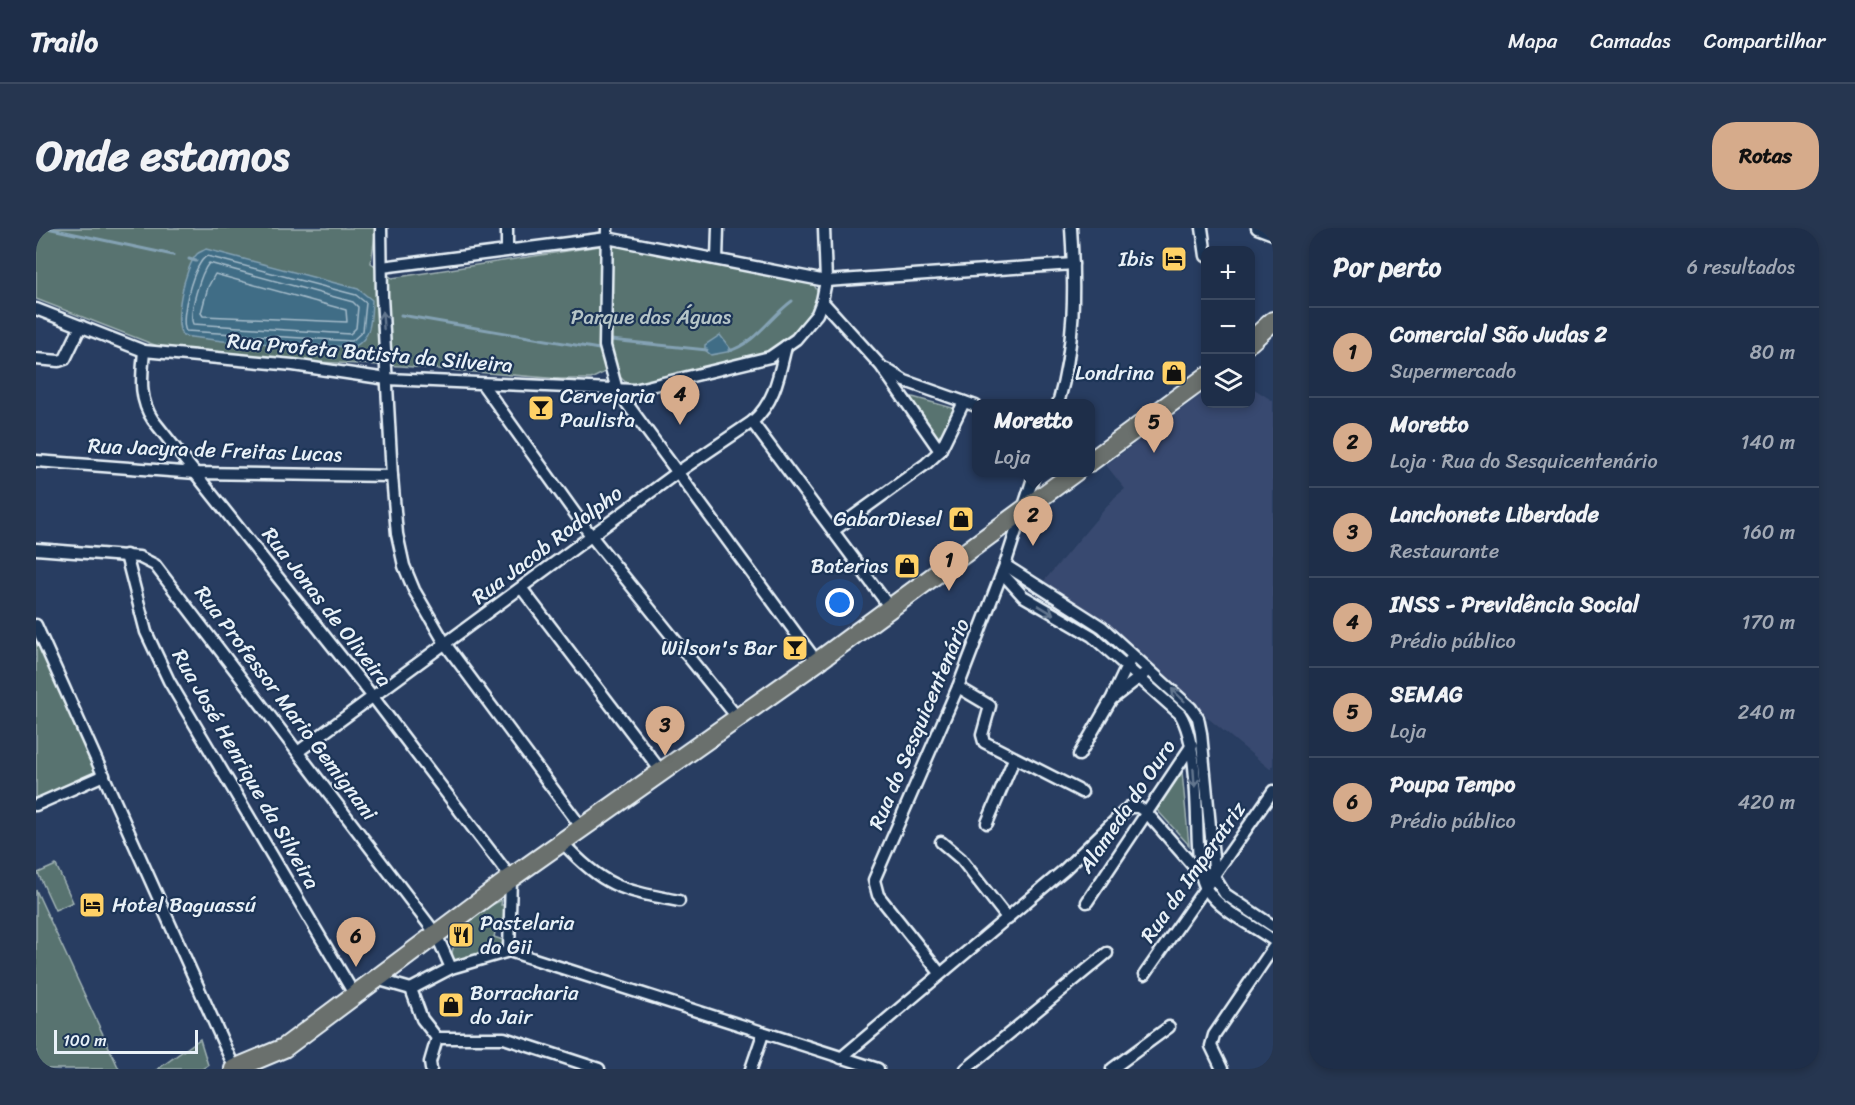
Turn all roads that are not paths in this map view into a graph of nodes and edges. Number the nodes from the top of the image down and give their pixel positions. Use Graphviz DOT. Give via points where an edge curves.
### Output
graph roads {
  1 [pos="381,228"];
  2 [pos="507,228"];
  3 [pos="718,228"];
  4 [pos="824,228"];
  5 [pos="1202,228"];
  6 [pos="1257,228"];
  7 [pos="1074,229"];
  8 [pos="607,233"];
  9 [pos="1273,234"];
  10 [pos="1205,246"];
  11 [pos="507,249"];
  12 [pos="717,259"];
  13 [pos="1073,264"];
  14 [pos="382,267"];
  15 [pos="826,281"];
  16 [pos="822,301"];
  17 [pos="36,309"];
  18 [pos="1273,321"];
  19 [pos="81,326"];
  20 [pos="1255,338"];
  21 [pos="786,346"];
  22 [pos="144,351"];
  23 [pos="36,359"];
  24 [pos="881,366"];
  25 [pos="387,379"];
  26 [pos="1201,380"];
  27 [pos="483,385"];
  28 [pos="617,390"];
  29 [pos="1059,399"];
  30 [pos="964,402"];
  31 [pos="972,405"];
  32 [pos="752,422"];
  33 [pos="940,451"];
  34 [pos="1095,458"];
  35 [pos="36,461"];
  36 [pos="678,472"];
  37 [pos="196,473"];
  38 [pos="392,476"];
  39 [pos="1033,477"];
  40 [pos="1068,477"];
  41 [pos="1020,513"];
  42 [pos="833,531"];
  43 [pos="592,537"];
  44 [pos="36,549"];
  45 [pos="126,555"];
  46 [pos="1003,569"];
  47 [pos="522,589"];
  48 [pos="891,609"];
  49 [pos="36,625"];
  50 [pos="446,645"];
  51 [pos="1135,655"];
  52 [pos="817,662"];
  53 [pos="1127,664"];
  54 [pos="1150,669"];
  55 [pos="1141,677"];
  56 [pos="958,687"];
  57 [pos="373,697"];
  58 [pos="1112,699"];
  59 [pos="737,717"];
  60 [pos="1201,733"];
  61 [pos="1191,745"];
  62 [pos="299,752"];
  63 [pos="1079,755"];
  64 [pos="1014,759"];
  65 [pos="661,771"];
  66 [pos="104,775"];
  67 [pos="1273,791"];
  68 [pos="1082,792"];
  69 [pos="36,805"];
  70 [pos="1146,812"];
  71 [pos="987,823"];
  72 [pos="582,828"];
  73 [pos="562,842"];
  74 [pos="941,842"];
  75 [pos="1201,875"];
  76 [pos="1214,875"];
  77 [pos="511,878"];
  78 [pos="1206,888"];
  79 [pos="679,901"];
  80 [pos="1087,902"];
  81 [pos="1008,919"];
  82 [pos="1273,926"];
  83 [pos="436,934"];
  84 [pos="1273,940"];
  85 [pos="1273,948"];
  86 [pos="509,951"];
  87 [pos="1107,953"];
  88 [pos="451,968"];
  89 [pos="939,974"];
  90 [pos="1144,974"];
  91 [pos="376,979"];
  92 [pos="411,989"];
  93 [pos="354,994"];
  94 [pos="1169,1027"];
  95 [pos="763,1034"];
  96 [pos="437,1038"];
  97 [pos="279,1051"];
  98 [pos="841,1058"];
  99 [pos="235,1069"];
  100 [pos="266,1069"];
  101 [pos="431,1069"];
  102 [pos="599,1069"];
  103 [pos="752,1069"];
  104 [pos="878,1069"];
  105 [pos="966,1069"];
  106 [pos="1112,1069"];
  107 [pos="1222,1069"];
  1 -- 14 [label="street"];
  2 -- 11 [label="street"];
  3 -- 12 [label="street"];
  4 -- 15 [label="street"];
  5 -- 10 [label="street"];
  6 -- 9 [label="street"];
  7 -- 13 [label="street"];
  8 -- 11 [label="street"];
  8 -- 12 [label="street"];
  8 -- 28 [label="street" via="605,346"];
  11 -- 14 [label="street"];
  12 -- 15 [label="street"];
  13 -- 15 [label="street"];
  13 -- 29 [label="street" via="1073,326"];
  25 -- 14 [label="street, one-way"];
  15 -- 16 [label="street"];
  16 -- 21 [label="street, Rua Profeta Batista da Silveira" via="811,321"];
  16 -- 24 [label="street"];
  17 -- 19 [label="street, Rua Profeta Batista da Silveira"];
  18 -- 20 [label="main road"];
  19 -- 22 [label="street, Rua Profeta Batista da Silveira"];
  19 -- 23 [label="street" via="65,359"];
  21 -- 28 [label="street, Rua Profeta Batista da Silveira" via="770,357 634,390"];
  21 -- 32 [label="street, Rua Jacob Rodolpho" via="772,399"];
  22 -- 25 [label="street, Rua Profeta Batista da Silveira" via="293,365"];
  22 -- 37 [label="street, Rua Jonas de Oliveira" via="144,408"];
  24 -- 30 [label="street" via="905,381"];
  24 -- 33 [label="street"];
  25 -- 27 [label="street, Rua Profeta Batista da Silveira"];
  25 -- 38 [label="street"];
  26 -- 34 [label="main road"];
  27 -- 28 [label="street, Rua Profeta Batista da Silveira"];
  27 -- 43 [label="street"];
  28 -- 36 [label="street"];
  30 -- 31 [label="street"];
  30 -- 33 [label="street"];
  32 -- 36 [label="street, Rua Jacob Rodolpho"];
  32 -- 42 [label="street"];
  33 -- 42 [label="street"];
  35 -- 37 [label="street, Rua Jacyra de Freitas Lucas"];
  36 -- 43 [label="street, Rua Jacob Rodolpho"];
  36 -- 52 [label="street"];
  37 -- 38 [label="street, Rua Jacyra de Freitas Lucas"];
  37 -- 57 [label="street, Rua Jonas de Oliveira"];
  38 -- 50 [label="street" via="404,566"];
  39 -- 41 [label="street, Rua do Sesquicentenário"];
  40 -- 41 [label="main road"];
  41 -- 46 [label="street, Rua do Sesquicentenário"];
  41 -- 48 [label="main road"];
  42 -- 48 [label="street"];
  43 -- 47 [label="street, Rua Jacob Rodolpho"];
  43 -- 59 [label="street"];
  44 -- 45 [label="street, Rua Professor Mario Gemignani"];
  45 -- 62 [label="street, Rua Professor Mario Gemignani" via="145,558 155,565"];
  45 -- 93 [label="street, Rua José Henrique da Silveira" via="146,632 169,681"];
  46 -- 51 [label="street" via="1102,627"];
  46 -- 53 [label="street, one-way" via="1023,596 1092,636"];
  46 -- 56 [label="street, Rua do Sesquicentenário"];
  47 -- 50 [label="street, Rua Jacob Rodolpho"];
  47 -- 65 [label="street"];
  48 -- 52 [label="main road"];
  49 -- 66 [label="street"];
  50 -- 57 [label="street, Rua Jacob Rodolpho"];
  50 -- 72 [label="street"];
  51 -- 53 [label="street"];
  51 -- 54 [label="street"];
  52 -- 59 [label="main road"];
  53 -- 55 [label="street"];
  53 -- 58 [label="street"];
  54 -- 55 [label="street"];
  60 -- 54 [label="street, one-way" via="1191,708"];
  55 -- 58 [label="street"];
  55 -- 61 [label="street" via="1180,714 1188,726"];
  56 -- 64 [label="street" via="990,706 982,735 984,742"];
  56 -- 89 [label="street, Rua do Sesquicentenário" via="874,880 878,895"];
  57 -- 62 [label="street, Rua Jacob Rodolpho"];
  57 -- 77 [label="street, Rua Jonas de Oliveira"];
  58 -- 63 [label="street"];
  59 -- 65 [label="main road"];
  60 -- 61 [label="street, Alameda do Ouro"];
  60 -- 76 [label="street"];
  61 -- 70 [label="street, Alameda do Ouro"];
  61 -- 75 [label="street, one-way"];
  62 -- 83 [label="street, Rua Professor Mario Gemignani"];
  64 -- 68 [label="street"];
  64 -- 71 [label="street"];
  65 -- 72 [label="main road"];
  66 -- 69 [label="street"];
  66 -- 99 [label="street"];
  67 -- 76 [label="street, Rua da Imperatriz"];
  70 -- 75 [label="street"];
  70 -- 80 [label="street, Alameda do Ouro"];
  70 -- 81 [label="street" via="1130,807"];
  72 -- 73 [label="main road"];
  73 -- 77 [label="main road"];
  73 -- 79 [label="street" via="585,867 605,881"];
  74 -- 81 [label="street" via="961,859"];
  75 -- 76 [label="street"];
  75 -- 78 [label="street"];
  76 -- 78 [label="street, Rua da Imperatriz"];
  76 -- 82 [label="street" via="1225,894"];
  77 -- 83 [label="main road"];
  77 -- 86 [label="street"];
  78 -- 84 [label="street" via="1227,909"];
  78 -- 90 [label="street, Rua da Imperatriz"];
  81 -- 89 [label="street"];
  83 -- 88 [label="street, Rua Professor Mario Gemignani"];
  83 -- 91 [label="main road"];
  85 -- 107 [label="street" via="1214,1035 1211,1046"];
  86 -- 88 [label="street"];
  86 -- 95 [label="street"];
  87 -- 105 [label="street"];
  88 -- 92 [label="street"];
  89 -- 98 [label="street"];
  91 -- 92 [label="street"];
  91 -- 93 [label="main road"];
  92 -- 96 [label="street" via="422,1018"];
  93 -- 97 [label="main road"];
  94 -- 106 [label="street"];
  95 -- 98 [label="street"];
  95 -- 103 [label="street"];
  96 -- 101 [label="street"];
  96 -- 102 [label="street" via="504,1038"];
  97 -- 99 [label="main road"];
  97 -- 100 [label="main road"];
  98 -- 104 [label="street"];
}
